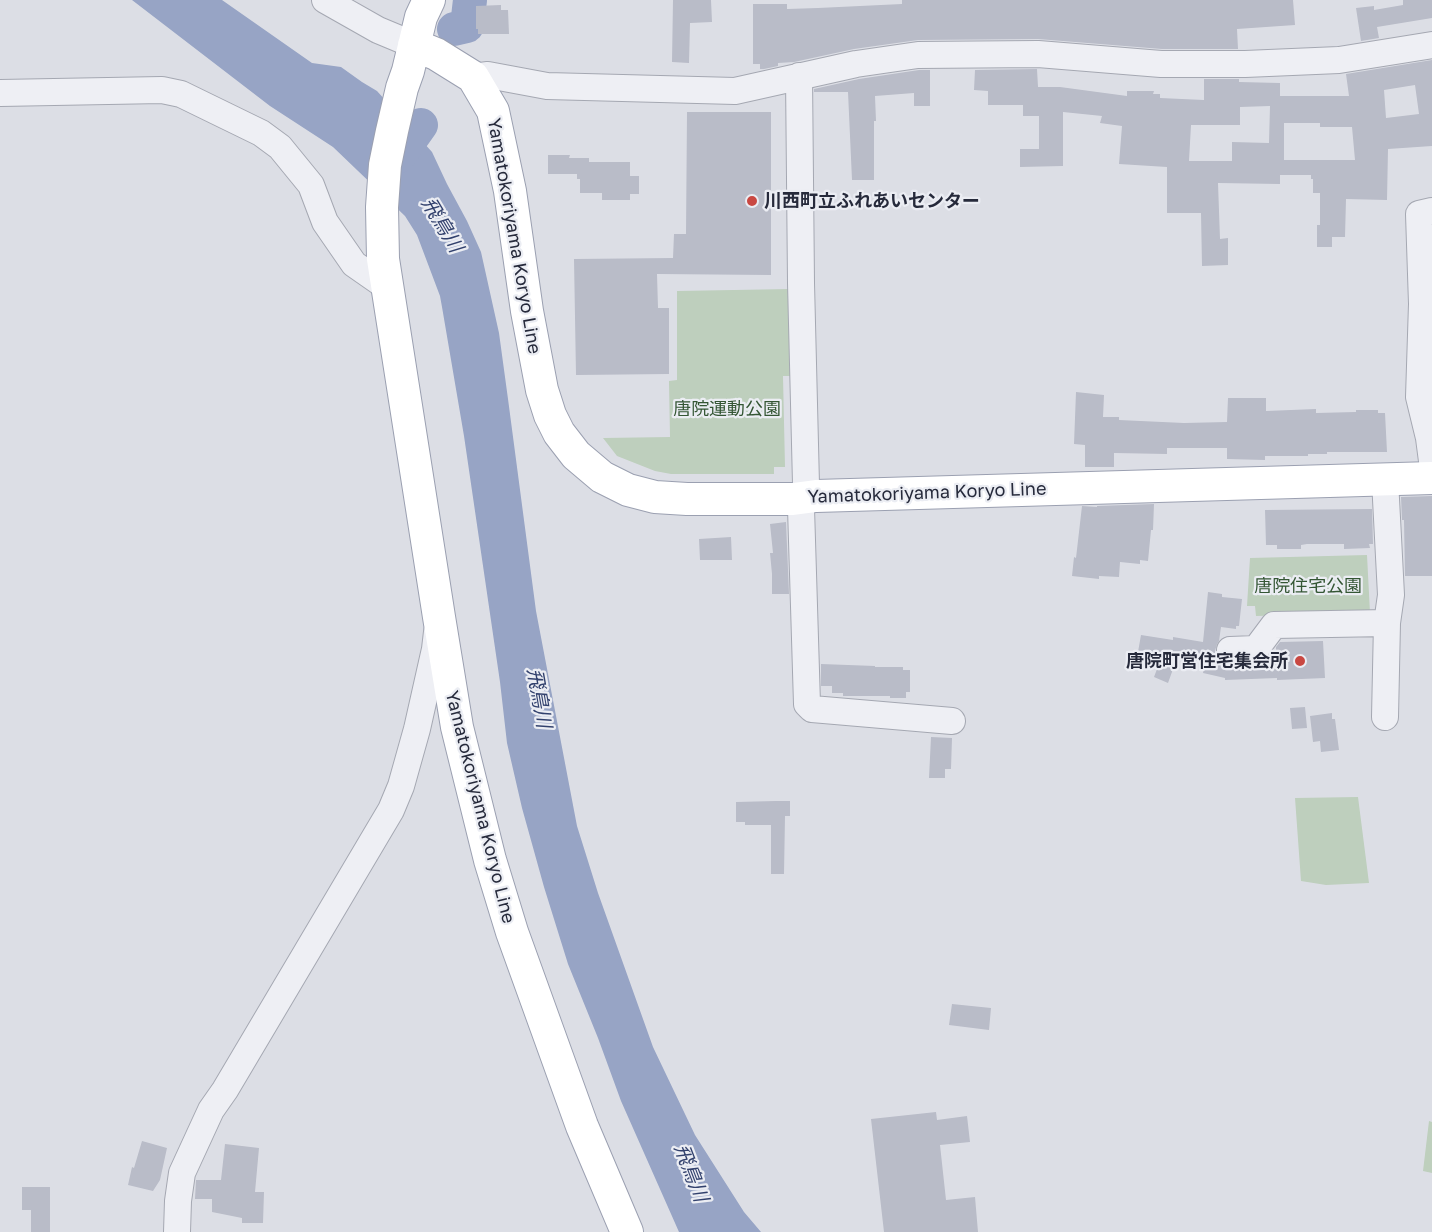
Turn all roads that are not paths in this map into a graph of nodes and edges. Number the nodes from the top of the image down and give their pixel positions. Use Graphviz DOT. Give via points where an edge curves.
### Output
graph roads {
  1 [pos="325,0"];
  2 [pos="429,0"];
  3 [pos="414,45"];
  4 [pos="1432,45"];
  5 [pos="799,76"];
  6 [pos="473,77"];
  7 [pos="0,93"];
  8 [pos="1432,211"];
  9 [pos="385,273"];
  10 [pos="1431,446"];
  11 [pos="1432,478"];
  12 [pos="1386,480"];
  13 [pos="804,497"];
  14 [pos="439,617"];
  15 [pos="1387,623"];
  16 [pos="1230,650"];
  17 [pos="1385,717"];
  18 [pos="952,721"];
  19 [pos="457,727"];
  20 [pos="417,729"];
  21 [pos="177,1232"];
  22 [pos="627,1232"];
  1 -- 3 [label="street"];
  2 -- 3 [label="main road"];
  3 -- 6 [label="main road, Yamatokoriyama Koryo Line"];
  3 -- 9 [label="main road, Yamatokoriyama Koryo Line" via="385,165"];
  4 -- 5 [label="street" via="1339,60 1245,64 1161,64 1038,54 918,56"];
  5 -- 6 [label="street" via="735,91 547,86 488,75"];
  5 -- 13 [label="street"];
  6 -- 13 [label="main road, Yamatokoriyama Koryo Line" via="493,111 542,390 558,433 602,477 628,490 687,500"];
  7 -- 9 [label="street" via="162,90 181,94 261,133 279,147 311,185 325,222 354,264"];
  8 -- 10 [label="street" via="1419,214 1419,397"];
  9 -- 14 [label="main road, Yamatokoriyama Koryo Line"];
  11 -- 12 [label="main road, Yamatokoriyama Koryo Line"];
  12 -- 13 [label="main road, Yamatokoriyama Koryo Line"];
  12 -- 15 [label="street" via="1391,595"];
  13 -- 18 [label="street" via="801,508 807,704 812,709"];
  14 -- 19 [label="main road, Yamatokoriyama Koryo Line"];
  14 -- 20 [label="street"];
  15 -- 16 [label="street" via="1274,625 1256,649"];
  15 -- 17 [label="street"];
  19 -- 20 [label="street" via="433,722"];
  19 -- 22 [label="main road, Yamatokoriyama Koryo Line" via="512,932 582,1126"];
  20 -- 21 [label="street" via="391,810 211,1110 182,1173"];
}
